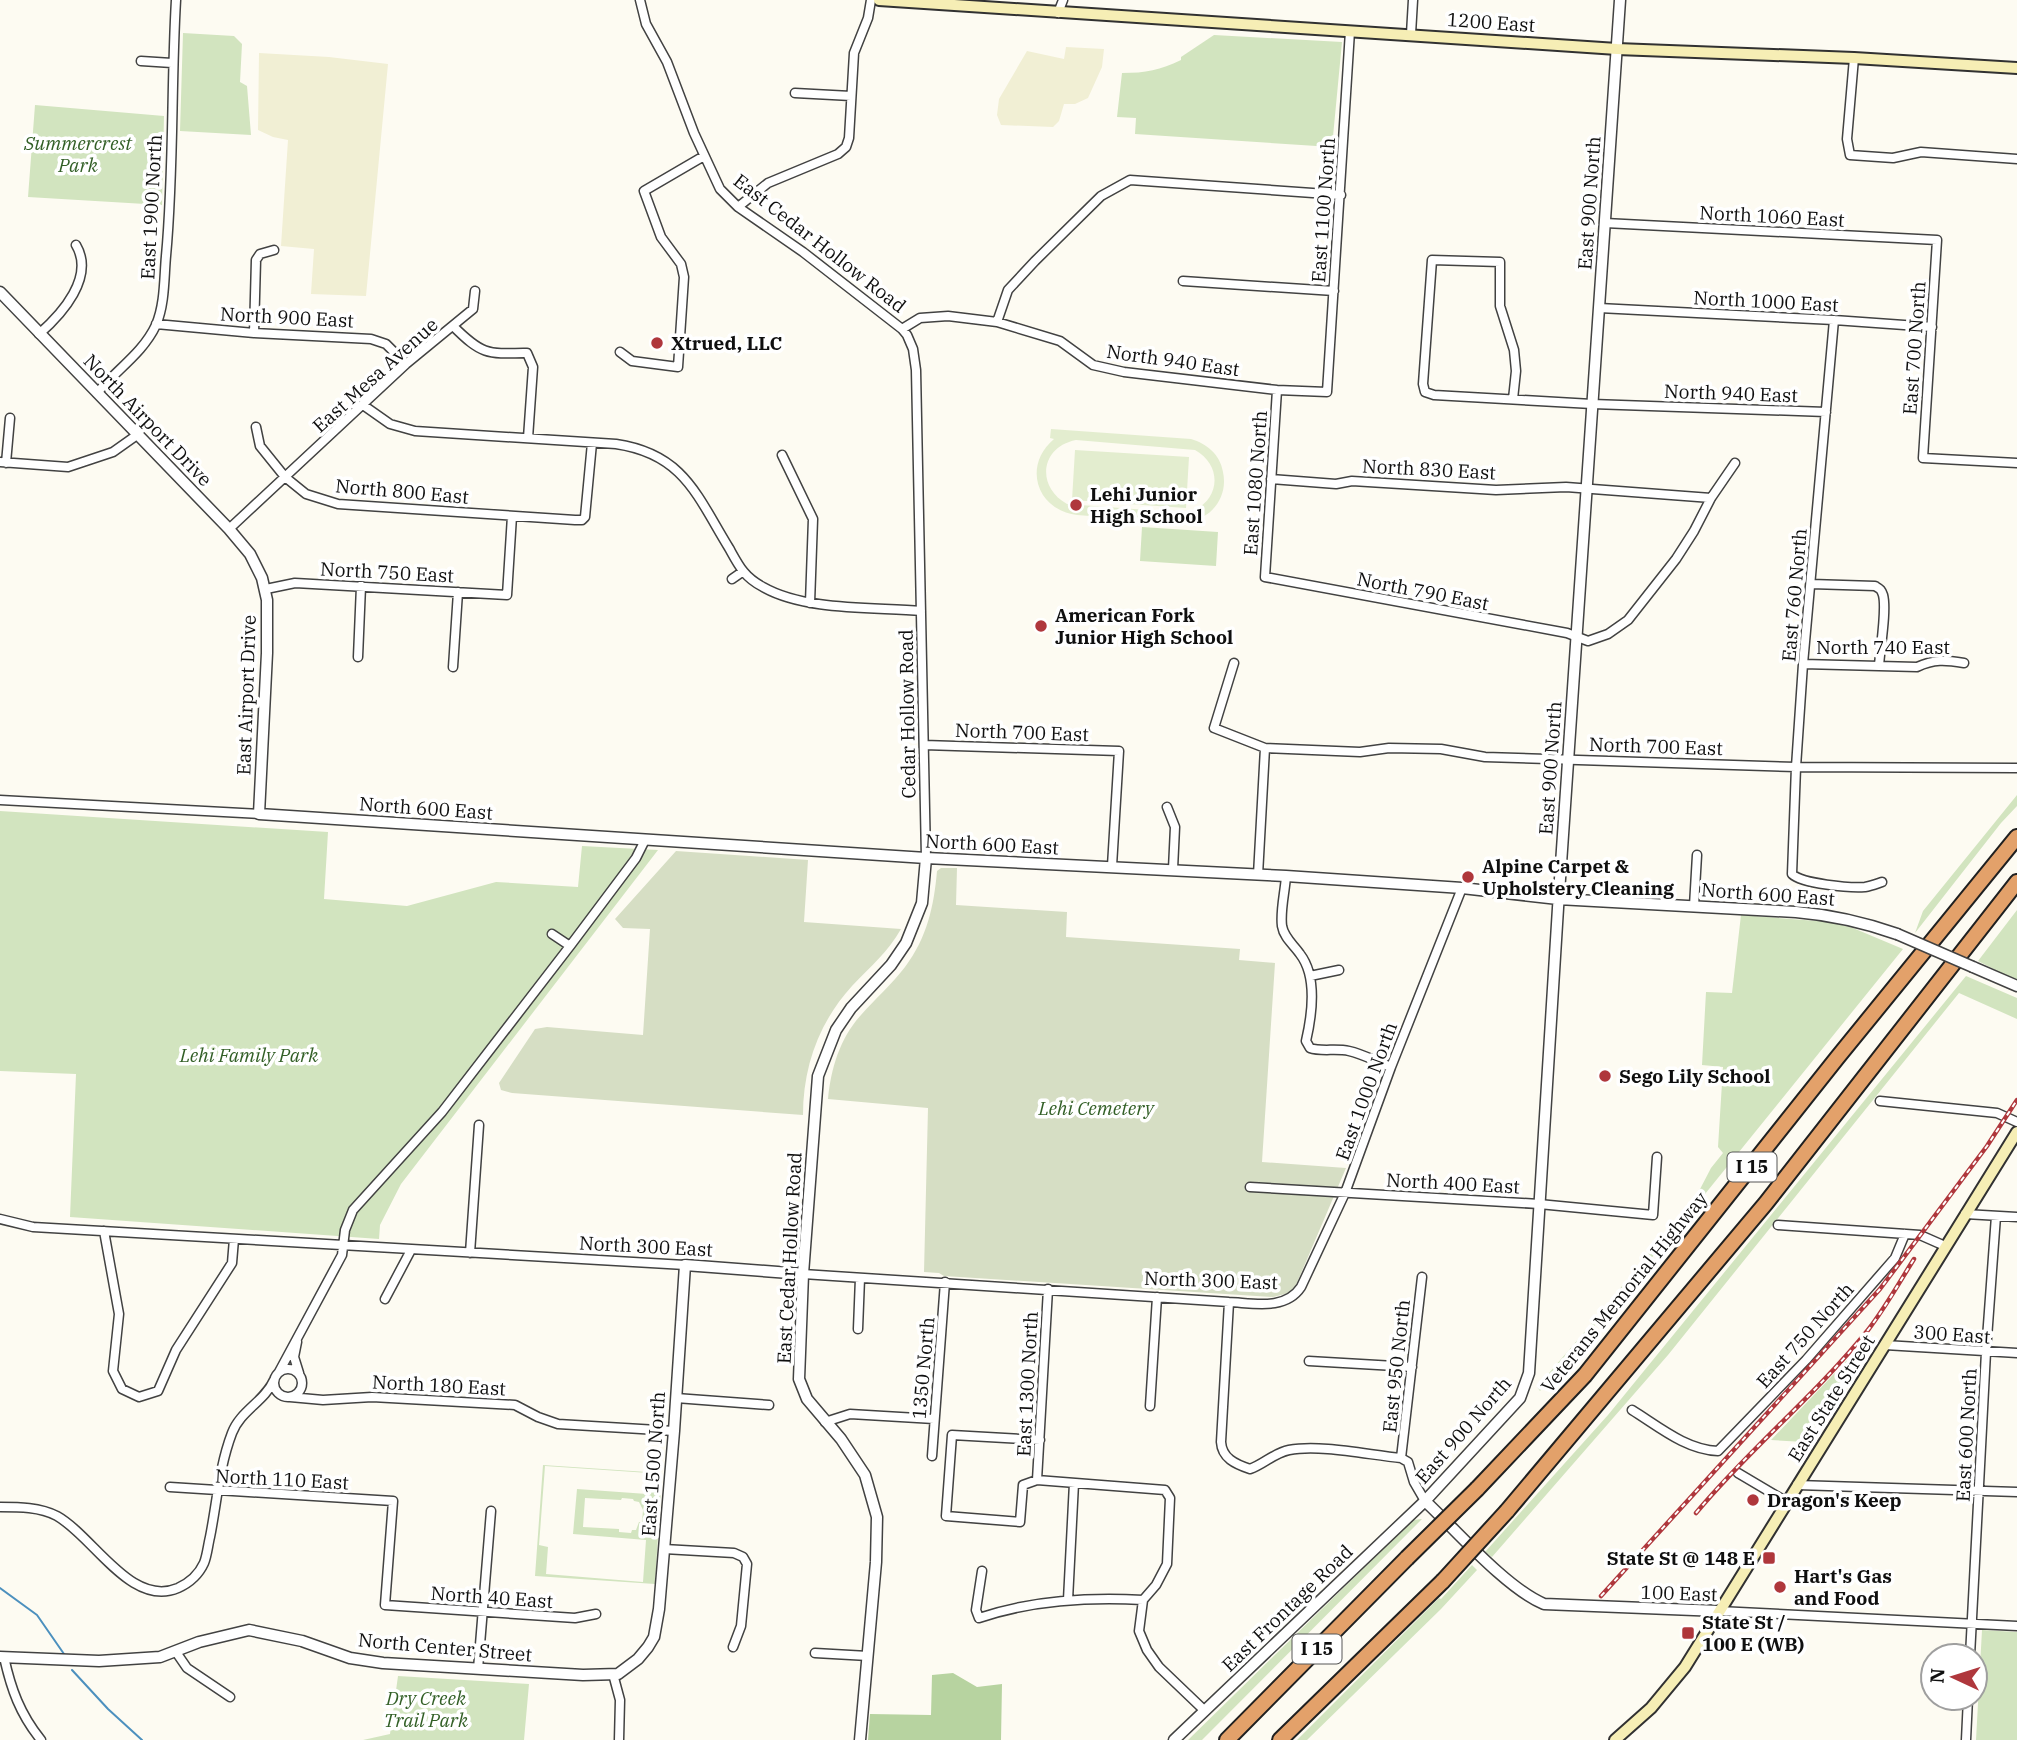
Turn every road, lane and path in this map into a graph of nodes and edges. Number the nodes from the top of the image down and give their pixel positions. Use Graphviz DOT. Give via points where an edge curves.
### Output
graph roads {
  1 [pos="176,0"];
  2 [pos="640,0"];
  3 [pos="871,0"];
  4 [pos="879,0"];
  5 [pos="1063,0"];
  6 [pos="1413,0"];
  7 [pos="1620,0"];
  8 [pos="1058,13"];
  9 [pos="1350,31"];
  10 [pos="1411,34"];
  11 [pos="1617,49"];
  12 [pos="1854,58"];
  13 [pos="141,61"];
  14 [pos="172,64"];
  15 [pos="2017,68"];
  16 [pos="795,93"];
  17 [pos="851,96"];
  18 [pos="704,156"];
  19 [pos="2017,159"];
  20 [pos="1341,195"];
  21 [pos="738,207"];
  22 [pos="1605,223"];
  23 [pos="1937,240"];
  24 [pos="76,245"];
  25 [pos="274,250"];
  26 [pos="1183,281"];
  27 [pos="475,291"];
  28 [pos="1334,291"];
  29 [pos="0,292"];
  30 [pos="1599,308"];
  31 [pos="1834,320"];
  32 [pos="997,322"];
  33 [pos="156,324"];
  34 [pos="453,326"];
  35 [pos="1932,327"];
  36 [pos="902,329"];
  37 [pos="254,333"];
  38 [pos="39,334"];
  39 [pos="620,352"];
  40 [pos="406,365"];
  41 [pos="1277,390"];
  42 [pos="1328,392"];
  43 [pos="97,393"];
  44 [pos="1513,399"];
  45 [pos="1592,404"];
  46 [pos="363,405"];
  47 [pos="1826,412"];
  48 [pos="10,418"];
  49 [pos="256,427"];
  50 [pos="137,435"];
  51 [pos="528,438"];
  52 [pos="592,443"];
  53 [pos="782,455"];
  54 [pos="3,462"];
  55 [pos="1735,463"];
  56 [pos="2017,463"];
  57 [pos="285,477"];
  58 [pos="1270,479"];
  59 [pos="1586,489"];
  60 [pos="1711,498"];
  61 [pos="512,516"];
  62 [pos="229,529"];
  63 [pos="742,572"];
  64 [pos="1265,577"];
  65 [pos="262,579"];
  66 [pos="732,579"];
  67 [pos="1811,584"];
  68 [pos="361,586"];
  69 [pos="265,589"];
  70 [pos="458,592"];
  71 [pos="810,603"];
  72 [pos="921,611"];
  73 [pos="1576,635"];
  74 [pos="358,657"];
  75 [pos="1234,663"];
  76 [pos="1803,663"];
  77 [pos="1964,663"];
  78 [pos="1879,666"];
  79 [pos="453,667"];
  80 [pos="924,745"];
  81 [pos="1265,748"];
  82 [pos="1568,759"];
  83 [pos="1796,767"];
  84 [pos="2017,768"];
  85 [pos="0,800"];
  86 [pos="1167,807"];
  87 [pos="259,814"];
  88 [pos="2017,837"];
  89 [pos="645,840"];
  90 [pos="1698,855"];
  91 [pos="926,858"];
  92 [pos="1112,866"];
  93 [pos="1173,869"];
  94 [pos="1258,874"];
  95 [pos="1286,876"];
  96 [pos="1882,882"];
  97 [pos="2017,883"];
  98 [pos="1462,888"];
  99 [pos="1558,899"];
  100 [pos="1694,906"];
  101 [pos="552,934"];
  102 [pos="570,946"];
  103 [pos="1339,970"];
  104 [pos="1310,976"];
  105 [pos="2017,986"];
  106 [pos="1391,1067"];
  107 [pos="1880,1101"];
  108 [pos="2017,1122"];
  109 [pos="479,1125"];
  110 [pos="2017,1132"];
  111 [pos="1657,1157"];
  112 [pos="1250,1187"];
  113 [pos="1345,1193"];
  114 [pos="1539,1204"];
  115 [pos="1965,1214"];
  116 [pos="1996,1216"];
  117 [pos="2017,1217"];
  118 [pos="0,1219"];
  119 [pos="1779,1225"];
  120 [pos="104,1231"];
  121 [pos="1905,1234"];
  122 [pos="234,1239"];
  123 [pos="343,1246"];
  124 [pos="1945,1247"];
  125 [pos="411,1250"];
  126 [pos="470,1253"];
  127 [pos="685,1265"];
  128 [pos="803,1274"];
  129 [pos="1422,1277"];
  130 [pos="860,1278"];
  131 [pos="945,1282"];
  132 [pos="1048,1289"];
  133 [pos="1157,1297"];
  134 [pos="1290,1298"];
  135 [pos="385,1299"];
  136 [pos="1229,1302"];
  137 [pos="858,1329"];
  138 [pos="297,1342"];
  139 [pos="1885,1345"];
  140 [pos="1986,1352"];
  141 [pos="2017,1353"];
  142 [pos="1309,1361"];
  143 [pos="1412,1367"];
  144 [pos="276,1376"];
  145 [pos="301,1377"];
  146 [pos="287,1397"];
  147 [pos="676,1398"];
  148 [pos="323,1400"];
  149 [pos="769,1405"];
  150 [pos="253,1406"];
  151 [pos="1150,1406"];
  152 [pos="1632,1410"];
  153 [pos="934,1419"];
  154 [pos="825,1422"];
  155 [pos="674,1431"];
  156 [pos="1040,1440"];
  157 [pos="932,1455"];
  158 [pos="1401,1458"];
  159 [pos="1738,1473"];
  160 [pos="1037,1480"];
  161 [pos="1074,1483"];
  162 [pos="1797,1485"];
  163 [pos="170,1487"];
  164 [pos="1978,1491"];
  165 [pos="217,1492"];
  166 [pos="2017,1492"];
  167 [pos="1425,1501"];
  168 [pos="1787,1502"];
  169 [pos="0,1507"];
  170 [pos="491,1511"];
  171 [pos="664,1549"];
  172 [pos="982,1571"];
  173 [pos="1068,1600"];
  174 [pos="1143,1600"];
  175 [pos="385,1605"];
  176 [pos="1719,1612"];
  177 [pos="482,1613"];
  178 [pos="596,1614"];
  179 [pos="1971,1624"];
  180 [pos="2017,1626"];
  181 [pos="1970,1642"];
  182 [pos="733,1647"];
  183 [pos="176,1652"];
  184 [pos="815,1653"];
  185 [pos="868,1656"];
  186 [pos="2,1657"];
  187 [pos="638,1659"];
  188 [pos="478,1669"];
  189 [pos="613,1674"];
  190 [pos="230,1697"];
  191 [pos="1205,1710"];
  192 [pos="1967,1712"];
  193 [pos="41,1740"];
  194 [pos="619,1740"];
  195 [pos="860,1740"];
  196 [pos="1174,1740"];
  197 [pos="1227,1740"];
  198 [pos="1280,1740"];
  199 [pos="1616,1740"];
  200 [pos="1966,1740"];
  1 -- 14 [label="street, East 1900 North"];
  2 -- 18 [label="street, East Cedar Hollow Road"];
  3 -- 17 [label="street" via="854,53"];
  4 -- 8 [label="main road, 1200 East"];
  5 -- 8 [label="street"];
  6 -- 10 [label="street"];
  7 -- 11 [label="street, East 900 North"];
  8 -- 9 [label="main road, 1200 East"];
  9 -- 10 [label="main road, 1200 East"];
  9 -- 20 [label="street, East 1100 North"];
  10 -- 11 [label="main road, 1200 East"];
  11 -- 12 [label="main road, 1200 East"];
  11 -- 22 [label="street, East 900 North"];
  12 -- 15 [label="main road, 1200 East"];
  12 -- 19 [label="street" via="1847,139 1850,155 1893,158 1921,152"];
  13 -- 14 [label="street"];
  14 -- 33 [label="street, East 1900 North" via="170,215"];
  16 -- 17 [label="street"];
  17 -- 21 [label="street" via="846,147 768,183"];
  18 -- 21 [label="street, East Cedar Hollow Road" via="720,189"];
  18 -- 39 [label="street" via="644,191 661,237 681,264 684,277 678,367 632,362"];
  20 -- 28 [label="street, East 1100 North"];
  20 -- 32 [label="street" via="1130,180 1101,196 1035,261 1008,290"];
  21 -- 36 [label="street, East Cedar Hollow Road"];
  22 -- 23 [label="street, North 1060 East"];
  22 -- 30 [label="street, East 900 North"];
  23 -- 35 [label="street, East 700 North"];
  24 -- 38 [label="street" via="82,254 76,287 66,308"];
  25 -- 37 [label="street" via="256,260"];
  26 -- 28 [label="street"];
  27 -- 34 [label="street, East Mesa Avenue" via="473,309"];
  28 -- 42 [label="street, East 1100 North"];
  29 -- 38 [label="street, North Airport Drive"];
  30 -- 31 [label="street, North 1000 East"];
  30 -- 45 [label="street, East 900 North"];
  31 -- 35 [label="street, North 1000 East"];
  31 -- 47 [label="street, East 760 North"];
  32 -- 36 [label="street, North 940 East" via="919,318"];
  32 -- 41 [label="street, North 940 East" via="1060,341 1093,365"];
  33 -- 37 [label="street, North 900 East"];
  33 -- 43 [label="street, East 1900 North" via="140,350"];
  34 -- 40 [label="street, East Mesa Avenue"];
  34 -- 51 [label="street" via="487,353 527,353 533,375"];
  35 -- 56 [label="street, East 700 North" via="1923,458"];
  36 -- 72 [label="street, East Cedar Hollow Road" via="913,349 916,370"];
  37 -- 40 [label="street, North 900 East" via="371,339 386,344"];
  38 -- 43 [label="street, North Airport Drive"];
  40 -- 46 [label="street, East Mesa Avenue"];
  41 -- 42 [label="street, North 940 East"];
  41 -- 58 [label="street, East 1080 North"];
  43 -- 50 [label="street, North Airport Drive"];
  44 -- 44 [label="street, North 940 East" via="1516,371 1500,306 1500,262 1432,260 1425,392"];
  44 -- 45 [label="street, North 940 East"];
  45 -- 47 [label="street, North 940 East"];
  45 -- 59 [label="street, East 900 North"];
  46 -- 51 [label="street" via="390,424 415,431"];
  46 -- 57 [label="street, East Mesa Avenue"];
  47 -- 67 [label="street, East 760 North"];
  48 -- 54 [label="street"];
  49 -- 57 [label="street, North 800 East" via="260,446"];
  50 -- 54 [label="street" via="113,452 68,467"];
  50 -- 62 [label="street, North Airport Drive"];
  51 -- 52 [label="street"];
  52 -- 61 [label="street, North 800 East" via="582,520"];
  52 -- 63 [label="street" via="638,448 679,470"];
  53 -- 71 [label="street" via="813,519"];
  55 -- 60 [label="street, North 790 East"];
  57 -- 61 [label="street, North 800 East" via="306,494 338,504"];
  57 -- 62 [label="street, East Mesa Avenue"];
  58 -- 59 [label="street, North 830 East" via="1496,490"];
  58 -- 64 [label="street, East 1080 North"];
  59 -- 60 [label="street, North 830 East"];
  59 -- 73 [label="street, East 900 North"];
  60 -- 73 [label="street, North 790 East" via="1676,559 1628,620 1608,634 1588,640"];
  61 -- 70 [label="street, North 750 East" via="507,595"];
  62 -- 65 [label="street, North Airport Drive" via="250,554"];
  63 -- 66 [label="street"];
  63 -- 71 [label="street" via="773,593"];
  64 -- 73 [label="street, North 790 East"];
  65 -- 69 [label="street, East Airport Drive"];
  67 -- 76 [label="street, East 760 North"];
  67 -- 78 [label="street" via="1880,589"];
  68 -- 69 [label="street, North 750 East" via="295,583"];
  68 -- 70 [label="street, North 750 East"];
  68 -- 74 [label="street"];
  69 -- 87 [label="street, East Airport Drive" via="267,653"];
  70 -- 79 [label="street"];
  71 -- 72 [label="street"];
  72 -- 80 [label="street, Cedar Hollow Road"];
  73 -- 82 [label="street, East 900 North"];
  75 -- 81 [label="street, North 700 East" via="1214,728"];
  76 -- 78 [label="street, North 740 East"];
  76 -- 83 [label="street, East 760 North"];
  77 -- 78 [label="street, North 740 East" via="1944,659 1917,667"];
  80 -- 91 [label="street, Cedar Hollow Road"];
  80 -- 92 [label="street, North 700 East" via="1119,751"];
  81 -- 82 [label="street, North 700 East" via="1441,749 1485,757"];
  81 -- 94 [label="street"];
  82 -- 83 [label="street, North 700 East"];
  82 -- 99 [label="street, East 900 North"];
  83 -- 84 [label="street, North 700 East"];
  83 -- 96 [label="street, East 760 North" via="1792,874 1801,880 1855,887"];
  85 -- 87 [label="street, North 600 East"];
  86 -- 93 [label="street" via="1175,827"];
  87 -- 89 [label="street, North 600 East"];
  88 -- 197 [label="highway, Veterans Memorial Highway / I 15, bridge" via="1585,1375"];
  89 -- 91 [label="street, North 600 East"];
  89 -- 102 [label="street"];
  90 -- 100 [label="street"];
  91 -- 92 [label="street, North 600 East"];
  91 -- 128 [label="street, East Cedar Hollow Road" via="922,903 906,943 836,1030 818,1076"];
  92 -- 93 [label="street, North 600 East"];
  93 -- 94 [label="street, North 600 East"];
  94 -- 95 [label="street, North 600 East"];
  95 -- 98 [label="street, North 600 East"];
  95 -- 104 [label="street" via="1282,925"];
  97 -- 198 [label="highway, I 15, bridge" via="1766,1203 1507,1511 1443,1581"];
  98 -- 99 [label="street, North 600 East"];
  98 -- 106 [label="street, East 1000 North"];
  99 -- 100 [label="street, North 600 East"];
  99 -- 114 [label="street, East 900 North"];
  100 -- 105 [label="street, North 600 East, bridge" via="1833,915 1864,922"];
  101 -- 102 [label="street"];
  102 -- 123 [label="street" via="442,1112 353,1210"];
  103 -- 104 [label="street"];
  104 -- 106 [label="street" via="1306,1041 1310,1048 1349,1051"];
  106 -- 113 [label="street, East 1000 North"];
  107 -- 108 [label="street" via="1997,1114"];
  109 -- 126 [label="street"];
  110 -- 115 [label="main road, East State Street"];
  111 -- 114 [label="street, North 400 East" via="1653,1215"];
  112 -- 113 [label="street, North 400 East"];
  113 -- 114 [label="street, North 400 East"];
  113 -- 134 [label="street, East 1000 North" via="1301,1287"];
  114 -- 167 [label="street, East 900 North" via="1530,1373 1525,1387"];
  115 -- 116 [label="street"];
  115 -- 124 [label="main road, East State Street"];
  116 -- 117 [label="street"];
  116 -- 140 [label="street, East 600 North"];
  118 -- 120 [label="street, North 300 East" via="33,1227"];
  119 -- 121 [label="street"];
  120 -- 122 [label="street, North 300 East"];
  120 -- 122 [label="street" via="118,1314 113,1371 122,1389 139,1397 158,1391 176,1350 232,1263"];
  121 -- 124 [label="street" via="1926,1237"];
  121 -- 152 [label="street, East 750 North" via="1895,1258 1718,1451 1668,1434"];
  122 -- 123 [label="street, North 300 East"];
  123 -- 125 [label="street, North 300 East"];
  123 -- 138 [label="street"];
  124 -- 139 [label="main road, East State Street"];
  125 -- 126 [label="street, North 300 East"];
  125 -- 135 [label="street"];
  126 -- 127 [label="street, North 300 East"];
  127 -- 128 [label="street, North 300 East"];
  127 -- 147 [label="street, East 1500 North"];
  128 -- 130 [label="street, North 300 East"];
  128 -- 154 [label="street, East Cedar Hollow Road" via="799,1379 807,1399"];
  129 -- 143 [label="street, East 950 North"];
  130 -- 131 [label="street, North 300 East"];
  130 -- 137 [label="street"];
  131 -- 132 [label="street, North 300 East"];
  131 -- 153 [label="street, 1350 North"];
  132 -- 133 [label="street, North 300 East"];
  132 -- 156 [label="street, East 1300 North"];
  133 -- 136 [label="street, North 300 East"];
  133 -- 151 [label="street"];
  134 -- 136 [label="street, North 300 East" via="1272,1303"];
  136 -- 158 [label="street" via="1221,1442 1230,1460 1250,1469 1276,1454 1310,1449"];
  138 -- 144 [label="street"];
  138 -- 145 [label="street" via="295,1364"];
  139 -- 140 [label="street, 300 East"];
  139 -- 162 [label="main road, East State Street"];
  140 -- 141 [label="street, 300 East"];
  140 -- 164 [label="street, East 600 North"];
  142 -- 143 [label="street"];
  143 -- 158 [label="street, East 950 North"];
  144 -- 145 [label="street" via="290,1369"];
  144 -- 146 [label="street" via="277,1392"];
  144 -- 150 [label="street"];
  145 -- 146 [label="street" via="300,1390"];
  145 -- 148 [label="street"];
  146 -- 148 [label="street, North 180 East"];
  146 -- 150 [label="street" via="271,1396"];
  147 -- 149 [label="street"];
  147 -- 155 [label="street, East 1500 North"];
  148 -- 155 [label="street, North 180 East" via="372,1397 515,1405 558,1424"];
  150 -- 165 [label="street" via="233,1430"];
  153 -- 154 [label="street" via="850,1414"];
  153 -- 157 [label="street, 1350 North"];
  154 -- 185 [label="street, East Cedar Hollow Road" via="865,1475 877,1517"];
  155 -- 171 [label="street, East 1500 North"];
  156 -- 160 [label="street, East 1300 North"];
  156 -- 160 [label="street" via="952,1435 946,1516 1020,1522 1023,1485"];
  158 -- 167 [label="street" via="1408,1462"];
  159 -- 168 [label="street"];
  160 -- 161 [label="street"];
  161 -- 173 [label="street"];
  161 -- 174 [label="street" via="1165,1490 1171,1498 1167,1564"];
  162 -- 164 [label="street"];
  162 -- 168 [label="main road, East State Street"];
  163 -- 165 [label="street, North 110 East"];
  164 -- 166 [label="street"];
  164 -- 179 [label="street, East 600 North"];
  165 -- 169 [label="street" via="204,1563 189,1584 172,1591 148,1591 130,1582 59,1517 44,1510"];
  165 -- 175 [label="street, North 110 East" via="393,1501"];
  167 -- 176 [label="street, 100 East" via="1512,1584 1544,1604"];
  167 -- 191 [label="street, East Frontage Road"];
  168 -- 176 [label="main road, East State Street"];
  170 -- 177 [label="street"];
  171 -- 182 [label="street" via="743,1557 747,1564 741,1626"];
  171 -- 187 [label="street, East 1500 North" via="654,1637"];
  172 -- 173 [label="street" via="975,1610 979,1618 1010,1607"];
  173 -- 174 [label="street"];
  174 -- 191 [label="street" via="1139,1631 1147,1650"];
  175 -- 177 [label="street, North 40 East"];
  176 -- 179 [label="street, 100 East"];
  176 -- 199 [label="main road, East State Street" via="1668,1689"];
  177 -- 178 [label="street, North 40 East" via="575,1618"];
  177 -- 188 [label="street"];
  179 -- 180 [label="street, 100 East"];
  179 -- 181 [label="street, East 600 North"];
  183 -- 186 [label="street, North Center Street" via="133,1660"];
  183 -- 188 [label="street, North Center Street" via="249,1630 302,1641 349,1658"];
  183 -- 190 [label="street" via="187,1668"];
  184 -- 185 [label="street"];
  185 -- 195 [label="street, East Cedar Hollow Road"];
  186 -- 193 [label="street" via="19,1708"];
  187 -- 189 [label="street, North Center Street"];
  188 -- 189 [label="street, North Center Street"];
  189 -- 194 [label="street" via="620,1700"];
  191 -- 196 [label="street, East Frontage Road"];
  192 -- 200 [label="street"];
}
